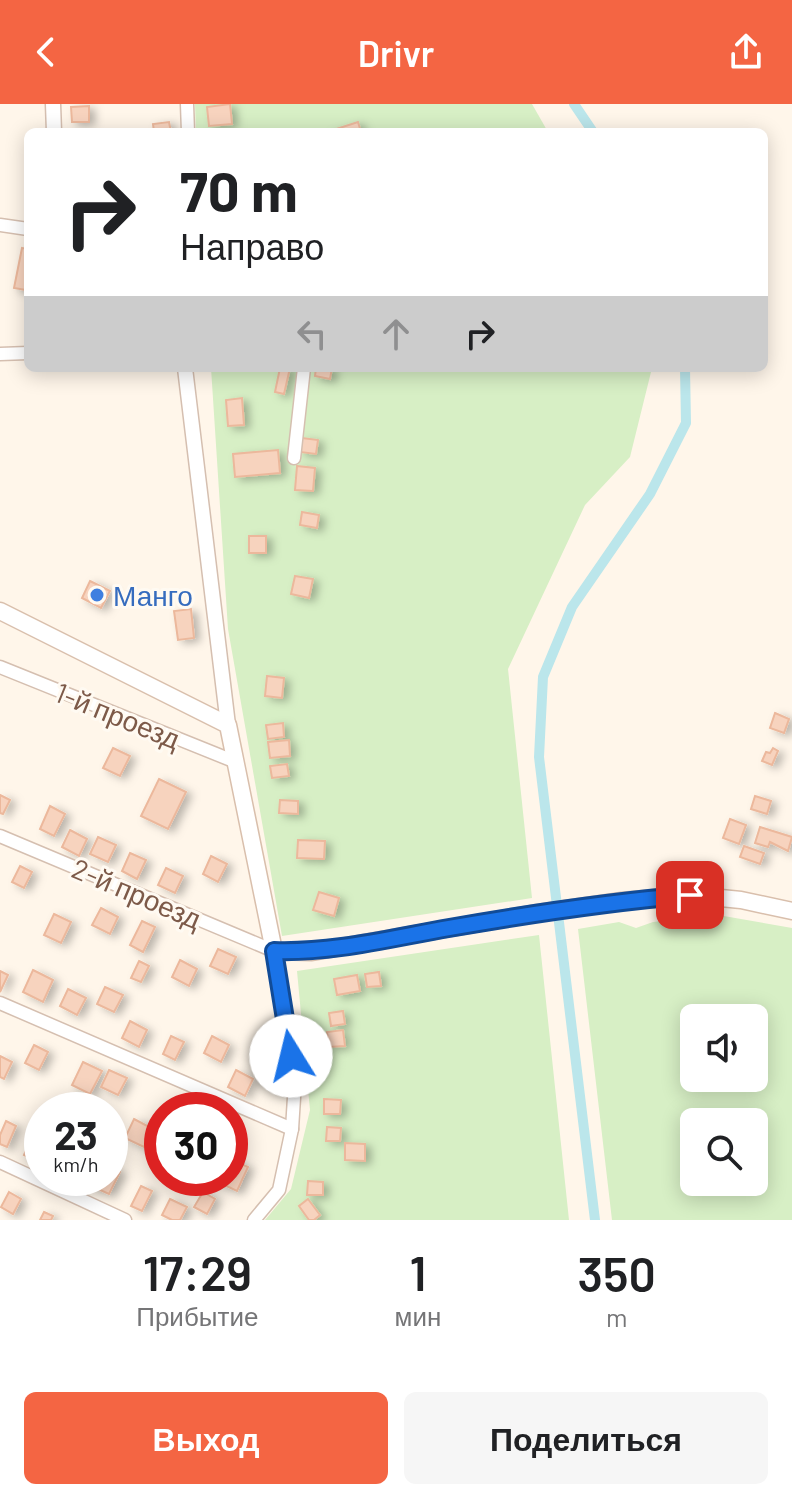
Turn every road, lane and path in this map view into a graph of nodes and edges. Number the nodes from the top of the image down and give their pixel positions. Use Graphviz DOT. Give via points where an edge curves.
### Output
graph roads {
  1 [pos="53,104"];
  2 [pos="187,104"];
  3 [pos="54,128"];
  4 [pos="188,128"];
  5 [pos="0,225"];
  6 [pos="24,228"];
  7 [pos="24,353"];
  8 [pos="0,354"];
  9 [pos="185,372"];
  10 [pos="304,372"];
  11 [pos="294,458"];
  12 [pos="0,611"];
  13 [pos="0,667"];
  14 [pos="228,725"];
  15 [pos="236,762"];
  16 [pos="0,836"];
  17 [pos="792,911"];
  18 [pos="274,951"];
  19 [pos="0,1003"];
  20 [pos="292,1129"];
  21 [pos="0,1162"];
  22 [pos="125,1220"];
  23 [pos="254,1220"];
  1 -- 3 [label="street"];
  2 -- 4 [label="street"];
  5 -- 6 [label="street"];
  7 -- 8 [label="street"];
  9 -- 14 [label="street"];
  10 -- 11 [label="street"];
  12 -- 14 [label="main road"];
  13 -- 15 [label="street, 1-й проезд"];
  14 -- 15 [label="main road"];
  15 -- 18 [label="main road"];
  16 -- 18 [label="street, 2-й проезд"];
  17 -- 18 [label="main road" via="690,895 531,914 312,952"];
  18 -- 20 [label="street" via="295,1082"];
  19 -- 20 [label="street"];
  20 -- 23 [label="street" via="279,1190"];
  21 -- 22 [label="street"];
}
